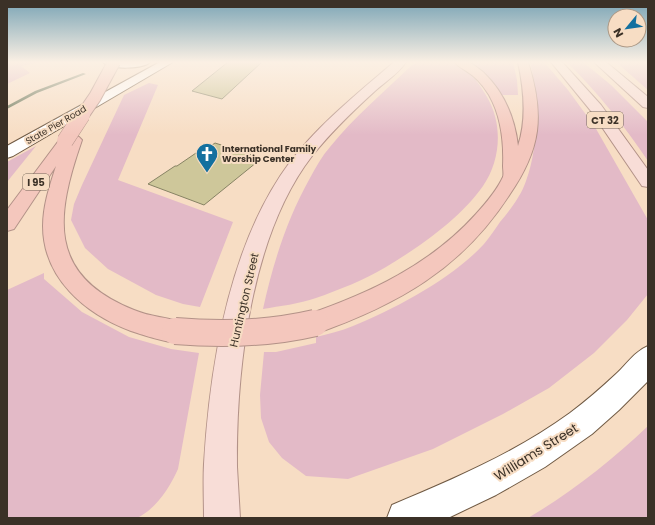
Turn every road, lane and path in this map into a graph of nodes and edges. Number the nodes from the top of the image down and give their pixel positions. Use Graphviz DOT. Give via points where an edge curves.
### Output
graph roads {
  1 [pos="100,86"];
  2 [pos="125,86"];
  3 [pos="374,86"];
  4 [pos="489,86"];
  5 [pos="528,86"];
  6 [pos="577,86"];
  7 [pos="628,86"];
  8 [pos="648,104"];
  9 [pos="70,141"];
  10 [pos="7,153"];
  11 [pos="512,177"];
  12 [pos="648,182"];
  13 [pos="7,224"];
  14 [pos="648,359"];
  15 [pos="222,518"];
  16 [pos="405,518"];
  1 -- 9 [label="highway, I 95, bridge"];
  2 -- 10 [label="street, State Pier Road"];
  3 -- 15 [label="main road, Huntington Street" via="307,152 285,184 257,244 238,317 224,398"];
  4 -- 11 [label="highway" via="507,119"];
  5 -- 11 [label="highway" via="531,121 526,146"];
  6 -- 12 [label="main road, CT 32" via="596,108"];
  7 -- 8 [label="main road"];
  9 -- 11 [label="highway, bridge" via="53,221 57,256 79,289 103,307 136,322 176,331 228,335 260,333 315,323 368,303 441,260 475,230"];
  9 -- 13 [label="highway, I 95"];
  14 -- 16 [label="street, Williams Street" via="615,395 549,447 484,484"];
}
